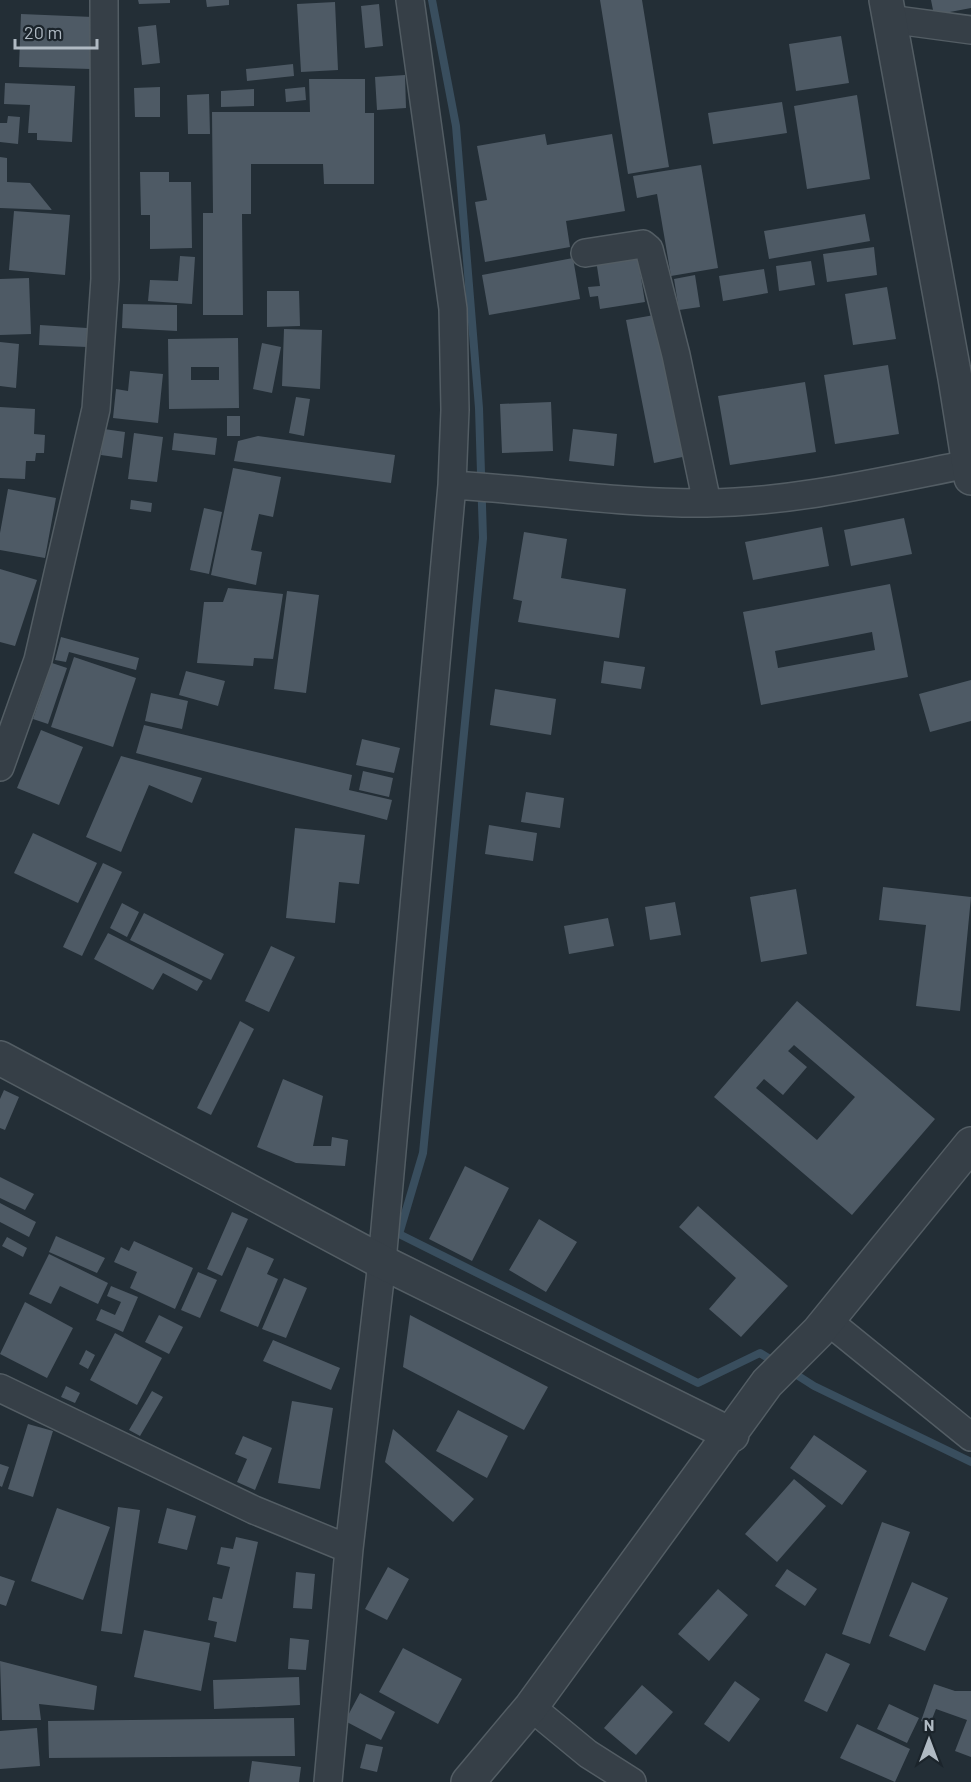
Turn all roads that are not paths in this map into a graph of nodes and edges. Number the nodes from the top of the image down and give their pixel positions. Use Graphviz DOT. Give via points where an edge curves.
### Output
graph roads {
  1 [pos="104,0"];
  2 [pos="410,0"];
  3 [pos="887,9"];
  4 [pos="971,30"];
  5 [pos="585,253"];
  6 [pos="963,375"];
  7 [pos="970,471"];
  8 [pos="474,486"];
  9 [pos="707,503"];
  10 [pos="0,767"];
  11 [pos="0,1058"];
  12 [pos="971,1144"];
  13 [pos="382,1262"];
  14 [pos="823,1326"];
  15 [pos="0,1388"];
  16 [pos="732,1435"];
  17 [pos="971,1437"];
  18 [pos="349,1550"];
  19 [pos="531,1707"];
  20 [pos="328,1782"];
  21 [pos="468,1782"];
  22 [pos="632,1782"];
  1 -- 10 [label="street" via="105,279 96,409 38,660"];
  2 -- 8 [label="street" via="453,309 455,410"];
  3 -- 4 [label="street"];
  3 -- 6 [label="street"];
  5 -- 9 [label="street" via="643,244 650,249"];
  6 -- 7 [label="street"];
  7 -- 9 [label="street" via="784,498"];
  8 -- 9 [label="street"];
  8 -- 13 [label="street"];
  11 -- 13 [label="street"];
  12 -- 14 [label="street"];
  13 -- 16 [label="street"];
  13 -- 18 [label="street"];
  14 -- 16 [label="street" via="767,1383"];
  14 -- 17 [label="street"];
  15 -- 18 [label="street" via="254,1510"];
  16 -- 19 [label="street"];
  18 -- 20 [label="street"];
  19 -- 21 [label="street"];
  19 -- 22 [label="street" via="588,1754"];
}
